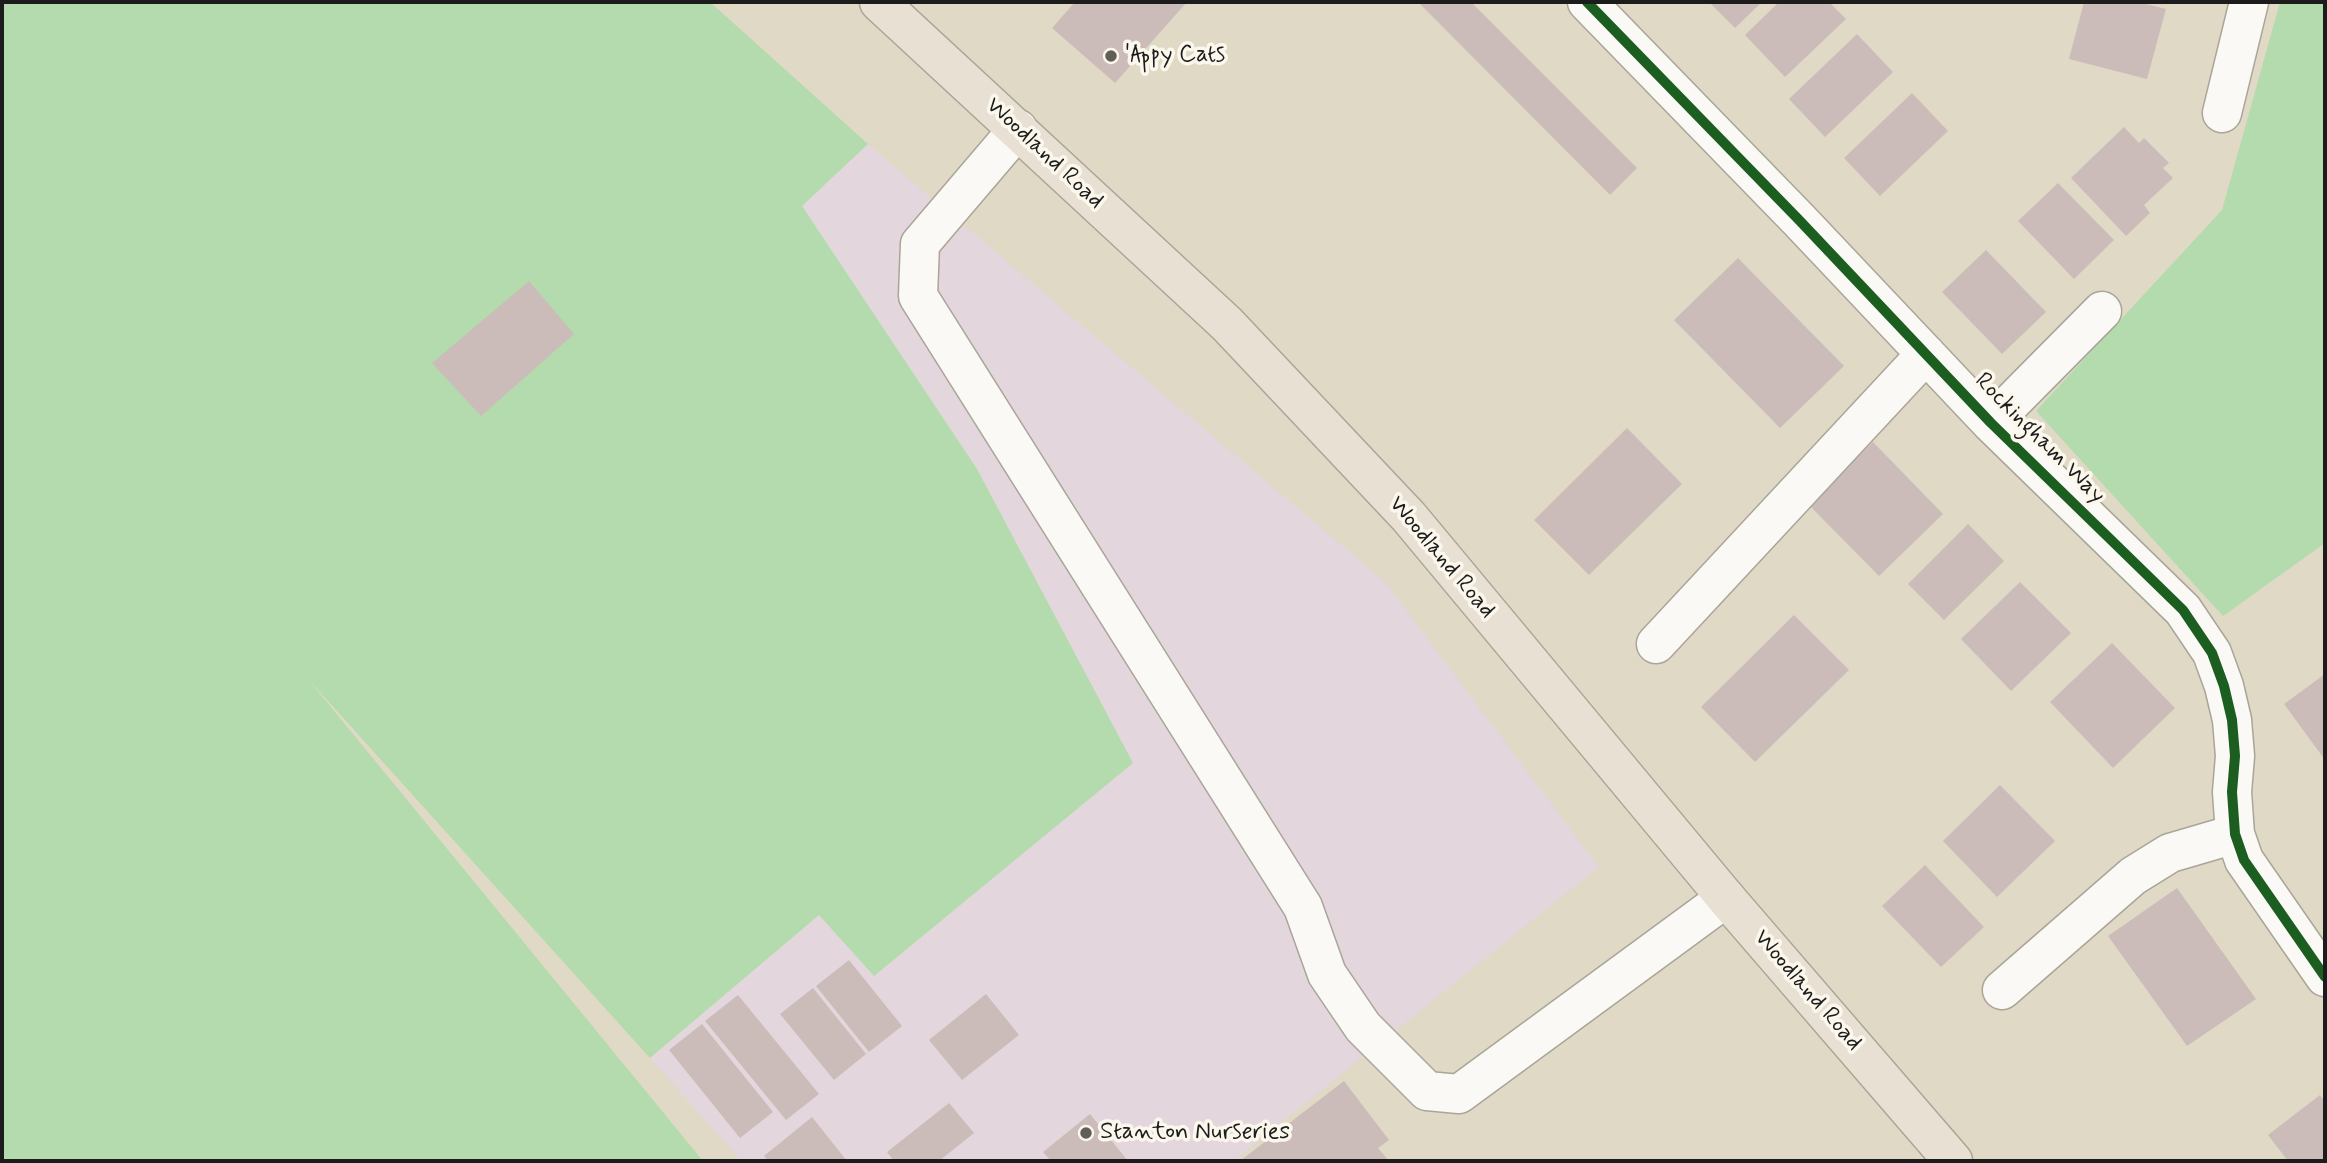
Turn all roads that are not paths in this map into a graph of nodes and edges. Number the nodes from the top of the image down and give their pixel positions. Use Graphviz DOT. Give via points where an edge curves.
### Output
graph roads {
  1 [pos="879,2"];
  2 [pos="1587,2"];
  3 [pos="2249,2"];
  4 [pos="2222,113"];
  5 [pos="1018,129"];
  6 [pos="2102,311"];
  7 [pos="1926,354"];
  8 [pos="1992,423"];
  9 [pos="1656,644"];
  10 [pos="2235,834"];
  11 [pos="1726,898"];
  12 [pos="2325,977"];
  13 [pos="2002,990"];
  14 [pos="1953,1161"];
  1 -- 5 [label="highway, Woodland Road"];
  2 -- 7 [label="street, Rockingham Way"];
  3 -- 4 [label="street"];
  5 -- 11 [label="highway, Woodland Road" via="1227,324 1409,517"];
  5 -- 11 [label="street" via="920,244 918,296 1303,907 1327,974 1363,1027 1427,1091 1459,1094"];
  6 -- 8 [label="street"];
  7 -- 8 [label="street, Rockingham Way"];
  7 -- 9 [label="street"];
  8 -- 10 [label="street, Rockingham Way" via="2183,610 2212,653 2232,720"];
  10 -- 12 [label="street, Rockingham Way" via="2244,860"];
  10 -- 13 [label="street" via="2170,853 2133,876"];
  11 -- 14 [label="highway, Woodland Road"];
}
